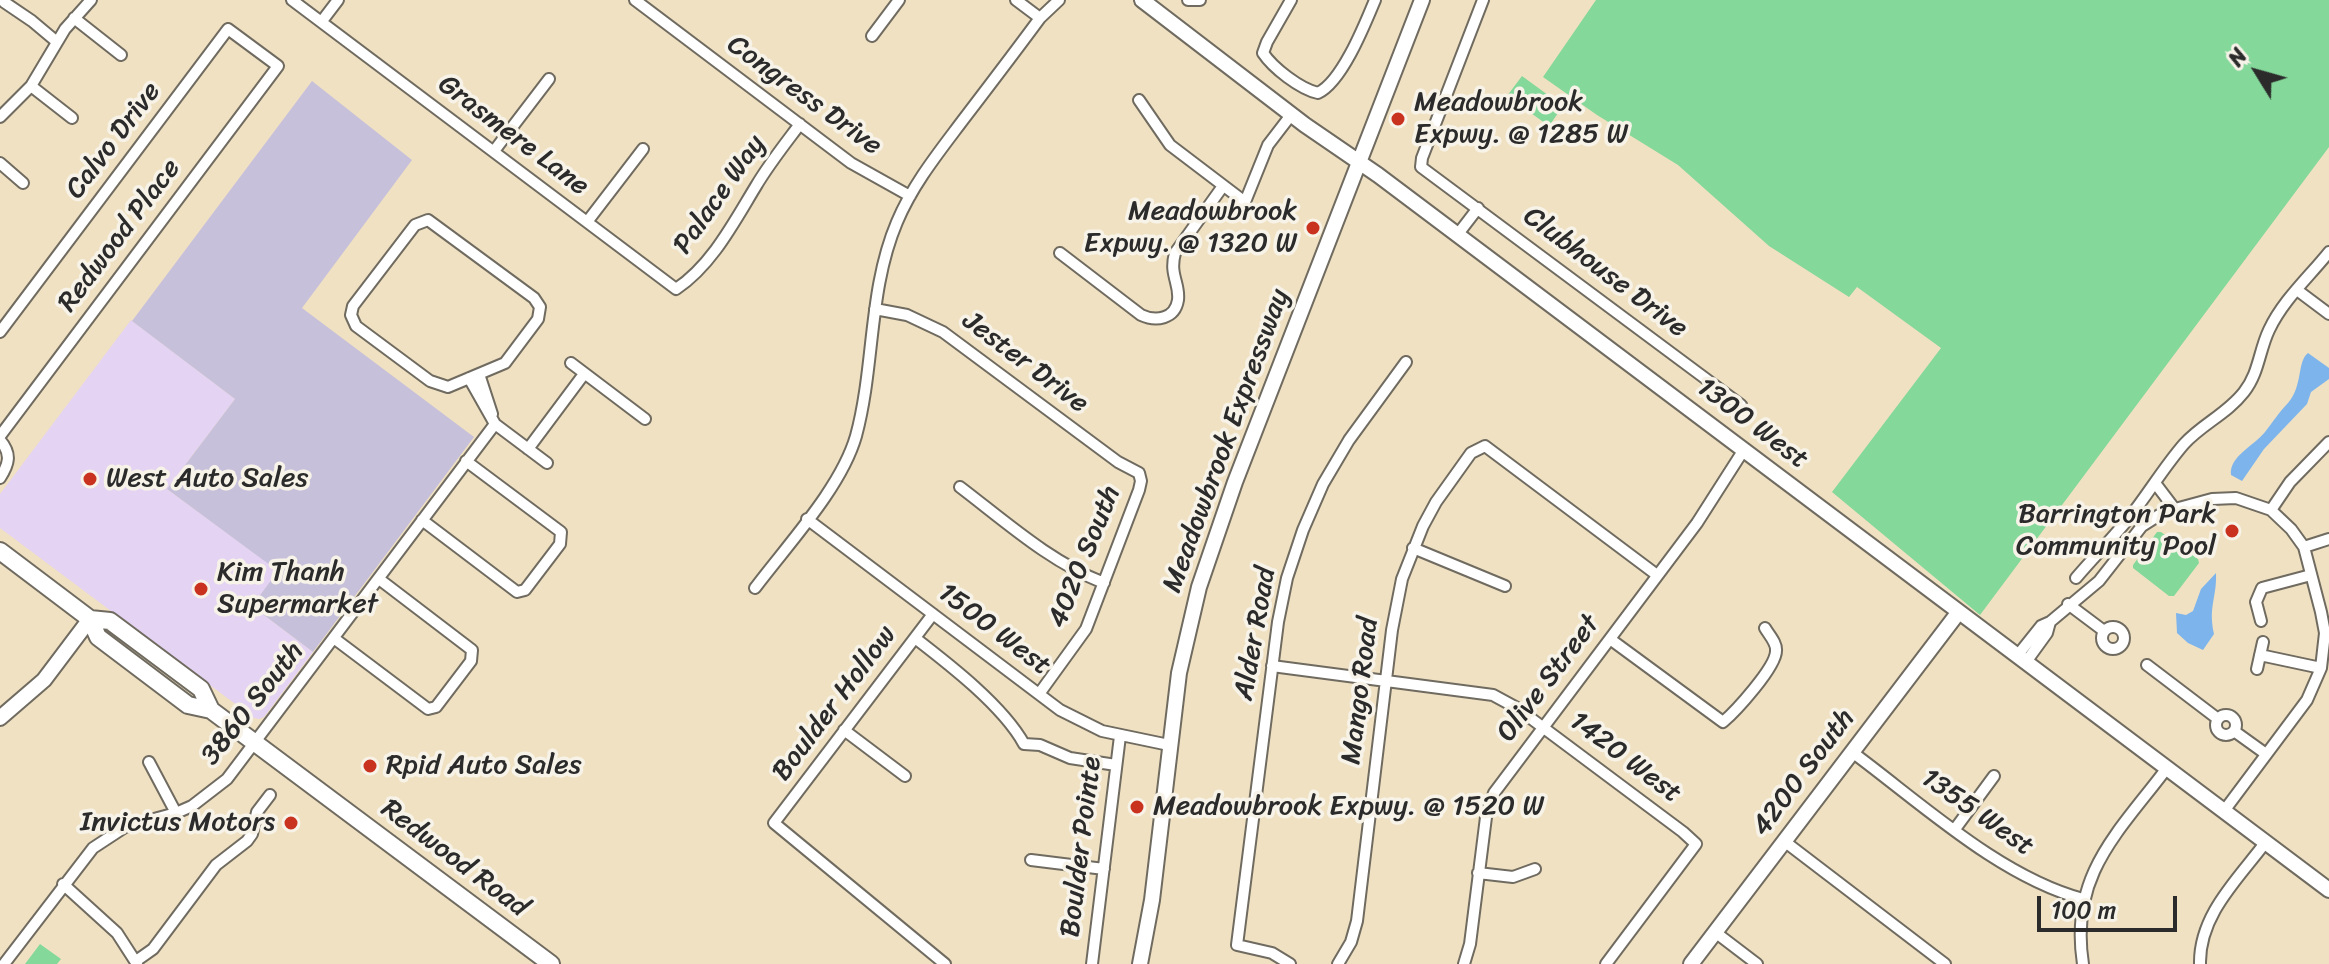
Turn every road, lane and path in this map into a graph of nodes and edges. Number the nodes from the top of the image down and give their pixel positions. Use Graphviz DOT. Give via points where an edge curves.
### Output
graph roads {
  1 [pos="91,0"];
  2 [pos="292,0"];
  3 [pos="338,0"];
  4 [pos="635,0"];
  5 [pos="899,0"];
  6 [pos="1016,0"];
  7 [pos="1059,0"];
  8 [pos="1142,0"];
  9 [pos="1291,0"];
  10 [pos="1375,0"];
  11 [pos="1422,0"];
  12 [pos="1483,0"];
  13 [pos="4,2"];
  14 [pos="74,18"];
  15 [pos="1040,18"];
  16 [pos="322,21"];
  17 [pos="872,36"];
  18 [pos="57,42"];
  19 [pos="121,55"];
  20 [pos="278,66"];
  21 [pos="549,79"];
  22 [pos="31,86"];
  23 [pos="0,100"];
  24 [pos="1139,100"];
  25 [pos="10,108"];
  26 [pos="1291,115"];
  27 [pos="0,117"];
  28 [pos="72,118"];
  29 [pos="800,124"];
  30 [pos="643,149"];
  31 [pos="494,151"];
  32 [pos="0,163"];
  33 [pos="1360,163"];
  34 [pos="23,183"];
  35 [pos="1223,186"];
  36 [pos="910,196"];
  37 [pos="1478,208"];
  38 [pos="587,222"];
  39 [pos="1458,234"];
  40 [pos="2329,252"];
  41 [pos="1060,253"];
  42 [pos="676,289"];
  43 [pos="2297,290"];
  44 [pos="875,309"];
  45 [pos="2329,314"];
  46 [pos="0,332"];
  47 [pos="1406,362"];
  48 [pos="571,363"];
  49 [pos="584,374"];
  50 [pos="474,376"];
  51 [pos="1741,405"];
  52 [pos="645,419"];
  53 [pos="495,424"];
  54 [pos="0,438"];
  55 [pos="2329,442"];
  56 [pos="528,449"];
  57 [pos="1743,451"];
  58 [pos="466,461"];
  59 [pos="547,463"];
  60 [pos="1139,473"];
  61 [pos="0,478"];
  62 [pos="2155,483"];
  63 [pos="960,487"];
  64 [pos="2174,508"];
  65 [pos="2271,510"];
  66 [pos="807,519"];
  67 [pos="422,520"];
  68 [pos="2110,538"];
  69 [pos="2329,539"];
  70 [pos="2304,547"];
  71 [pos="1413,548"];
  72 [pos="2124,549"];
  73 [pos="0,551"];
  74 [pos="1657,575"];
  75 [pos="2311,575"];
  76 [pos="2076,578"];
  77 [pos="379,579"];
  78 [pos="1104,583"];
  79 [pos="1505,586"];
  80 [pos="755,588"];
  81 [pos="2068,604"];
  82 [pos="1958,613"];
  83 [pos="933,614"];
  84 [pos="90,619"];
  85 [pos="2261,621"];
  86 [pos="1765,628"];
  87 [pos="2104,631"];
  88 [pos="2327,633"];
  89 [pos="915,638"];
  90 [pos="335,639"];
  91 [pos="1610,639"];
  92 [pos="2263,642"];
  93 [pos="2260,655"];
  94 [pos="2022,659"];
  95 [pos="2147,665"];
  96 [pos="1272,666"];
  97 [pos="2321,668"];
  98 [pos="2257,669"];
  99 [pos="1385,681"];
  100 [pos="1039,694"];
  101 [pos="0,718"];
  102 [pos="1543,727"];
  103 [pos="844,730"];
  104 [pos="1120,736"];
  105 [pos="256,743"];
  106 [pos="1169,745"];
  107 [pos="1852,752"];
  108 [pos="2266,754"];
  109 [pos="149,762"];
  110 [pos="1116,765"];
  111 [pos="2167,768"];
  112 [pos="905,776"];
  113 [pos="1994,776"];
  114 [pos="270,795"];
  115 [pos="2224,811"];
  116 [pos="176,813"];
  117 [pos="1955,829"];
  118 [pos="1784,841"];
  119 [pos="2265,843"];
  120 [pos="1031,860"];
  121 [pos="1104,869"];
  122 [pos="1535,869"];
  123 [pos="1478,873"];
  124 [pos="63,884"];
  125 [pos="2329,890"];
  126 [pos="2083,899"];
  127 [pos="1715,932"];
  128 [pos="136,963"];
  129 [pos="4,964"];
  130 [pos="551,964"];
  131 [pos="945,964"];
  132 [pos="1092,964"];
  133 [pos="1140,964"];
  134 [pos="1290,964"];
  135 [pos="1338,964"];
  136 [pos="1464,964"];
  137 [pos="1606,964"];
  138 [pos="1691,964"];
  139 [pos="1757,964"];
  140 [pos="1945,964"];
  141 [pos="2083,964"];
  142 [pos="2200,964"];
  1 -- 14 [label="street"];
  2 -- 16 [label="street, Grasmere Lane"];
  3 -- 16 [label="street"];
  4 -- 29 [label="street, Congress Drive"];
  5 -- 17 [label="street"];
  6 -- 15 [label="street"];
  7 -- 15 [label="street"];
  8 -- 26 [label="street, 1300 West"];
  9 -- 10 [label="street" via="1263,53 1318,93 1340,69"];
  11 -- 33 [label="street, Meadowbrook Expressway"];
  12 -- 37 [label="street, Clubhouse Drive" via="1421,167"];
  13 -- 18 [label="street"];
  14 -- 18 [label="street"];
  14 -- 19 [label="street"];
  15 -- 36 [label="street"];
  16 -- 31 [label="street, Grasmere Lane"];
  18 -- 22 [label="street"];
  20 -- 46 [label="street, Calvo Drive" via="228,29"];
  20 -- 54 [label="street, Redwood Place"];
  21 -- 31 [label="street"];
  22 -- 25 [label="street"];
  22 -- 28 [label="street"];
  23 -- 25 [label="street"];
  24 -- 35 [label="street" via="1170,145"];
  25 -- 27 [label="street"];
  26 -- 33 [label="street, 1300 West"];
  26 -- 35 [label="street" via="1268,145 1245,202"];
  29 -- 36 [label="street, Congress Drive" via="863,171"];
  29 -- 42 [label="street, Palace Way" via="742,212 692,278"];
  30 -- 38 [label="street"];
  31 -- 38 [label="street, Grasmere Lane"];
  32 -- 34 [label="street"];
  33 -- 39 [label="street, 1300 West"];
  33 -- 106 [label="street, Meadowbrook Expressway" via="1213,542 1189,625"];
  35 -- 41 [label="street" via="1175,253 1178,299 1163,319 1141,315"];
  36 -- 44 [label="street" via="886,250"];
  37 -- 39 [label="street"];
  37 -- 51 [label="street, Clubhouse Drive"];
  38 -- 42 [label="street, Grasmere Lane"];
  39 -- 57 [label="street, 1300 West"];
  40 -- 43 [label="street"];
  43 -- 45 [label="street"];
  43 -- 62 [label="street" via="2269,330 2244,392 2190,437"];
  44 -- 60 [label="street, Jester Drive" via="927,322"];
  44 -- 66 [label="street" via="855,437 834,483"];
  47 -- 96 [label="street, Alder Road" via="1349,440 1308,518 1284,589"];
  48 -- 49 [label="street"];
  49 -- 52 [label="street"];
  49 -- 56 [label="street"];
  50 -- 50 [label="street" via="505,363 541,313 538,302 433,223 418,222 353,306 352,319 435,385 448,387"];
  50 -- 53 [label="street"];
  53 -- 56 [label="street"];
  53 -- 58 [label="street, 3860 South"];
  54 -- 61 [label="street, Redwood Place" via="9,463"];
  55 -- 65 [label="street"];
  56 -- 59 [label="street"];
  57 -- 74 [label="street, Olive Street"];
  57 -- 82 [label="street, 1300 West"];
  58 -- 67 [label="street, 3860 South"];
  58 -- 67 [label="street" via="561,532 560,544 525,590 517,592"];
  60 -- 78 [label="street, 4020 South" via="1139,490"];
  62 -- 64 [label="street"];
  62 -- 68 [label="street"];
  63 -- 78 [label="street" via="1052,557"];
  64 -- 65 [label="street" via="2224,497"];
  64 -- 72 [label="street" via="2149,520"];
  65 -- 70 [label="street"];
  66 -- 80 [label="street"];
  66 -- 83 [label="street, 1500 West"];
  67 -- 77 [label="street, 3860 South"];
  68 -- 72 [label="street"];
  68 -- 76 [label="street"];
  69 -- 70 [label="street"];
  70 -- 75 [label="street"];
  71 -- 74 [label="street, Mango Road" via="1443,490 1471,453 1485,446"];
  71 -- 79 [label="street"];
  71 -- 99 [label="street, Mango Road" via="1396,604"];
  72 -- 81 [label="street" via="2099,581"];
  73 -- 84 [label="main road, Redwood Road"];
  74 -- 91 [label="street, Olive Street"];
  75 -- 85 [label="street" via="2262,588 2256,602"];
  75 -- 88 [label="street"];
  77 -- 90 [label="street, 3860 South"];
  77 -- 90 [label="street" via="472,650 471,661 436,707 428,709"];
  78 -- 100 [label="street, 4020 South" via="1080,641"];
  81 -- 87 [label="street"];
  81 -- 94 [label="street" via="2041,626"];
  82 -- 94 [label="street, 1300 West"];
  82 -- 107 [label="street, 4200 South"];
  83 -- 89 [label="street, Boulder Hollow"];
  83 -- 100 [label="street, 1500 West"];
  84 -- 101 [label="street" via="44,680"];
  84 -- 105 [label="main road, Redwood Road" via="110,621 201,689 211,710"];
  86 -- 91 [label="street" via="1777,652 1723,722"];
  88 -- 97 [label="street"];
  89 -- 103 [label="street, Boulder Hollow"];
  89 -- 110 [label="street" via="1013,725 1024,744"];
  90 -- 105 [label="street, 3860 South"];
  91 -- 102 [label="street, Olive Street"];
  92 -- 93 [label="street"];
  93 -- 97 [label="street"];
  93 -- 98 [label="street"];
  94 -- 111 [label="street, 1300 West"];
  95 -- 108 [label="street" via="2218,719 2220,732 2234,731"];
  96 -- 99 [label="street, 1420 West"];
  96 -- 134 [label="street, Alder Road" via="1237,945 1272,953"];
  97 -- 108 [label="street" via="2307,700"];
  99 -- 102 [label="street, 1420 West" via="1493,695"];
  99 -- 135 [label="street, Mango Road" via="1357,921"];
  100 -- 104 [label="street, 1500 West" via="1083,723"];
  102 -- 123 [label="street, Olive Street" via="1489,805"];
  102 -- 137 [label="street, 1420 West" via="1696,844"];
  103 -- 112 [label="street"];
  103 -- 131 [label="street, Boulder Hollow" via="774,823"];
  104 -- 106 [label="street, 1500 West"];
  104 -- 110 [label="street, Boulder Pointe"];
  105 -- 116 [label="street, 3860 South" via="211,794"];
  105 -- 130 [label="main road, Redwood Road"];
  106 -- 133 [label="street, Meadowbrook Expressway"];
  107 -- 117 [label="street, 1355 West"];
  107 -- 118 [label="street, 4200 South"];
  108 -- 115 [label="street"];
  109 -- 116 [label="street"];
  110 -- 121 [label="street, Boulder Pointe"];
  111 -- 115 [label="street, 1300 West"];
  111 -- 126 [label="street" via="2098,861"];
  113 -- 117 [label="street"];
  114 -- 128 [label="street" via="257,812 247,841 216,865 153,949"];
  115 -- 119 [label="street, 1300 West"];
  116 -- 124 [label="street, 3860 South" via="108,837"];
  117 -- 126 [label="street, 1355 West" via="2031,880"];
  118 -- 127 [label="street, 4200 South"];
  118 -- 140 [label="street"];
  119 -- 125 [label="street, 1300 West"];
  119 -- 142 [label="street" via="2207,924"];
  120 -- 121 [label="street"];
  121 -- 132 [label="street, Boulder Pointe"];
  122 -- 123 [label="street" via="1513,877"];
  123 -- 136 [label="street, Olive Street"];
  124 -- 128 [label="street" via="117,933"];
  124 -- 129 [label="street, 3860 South"];
  126 -- 141 [label="street"];
  127 -- 138 [label="street, 4200 South"];
  127 -- 139 [label="street"];
}
